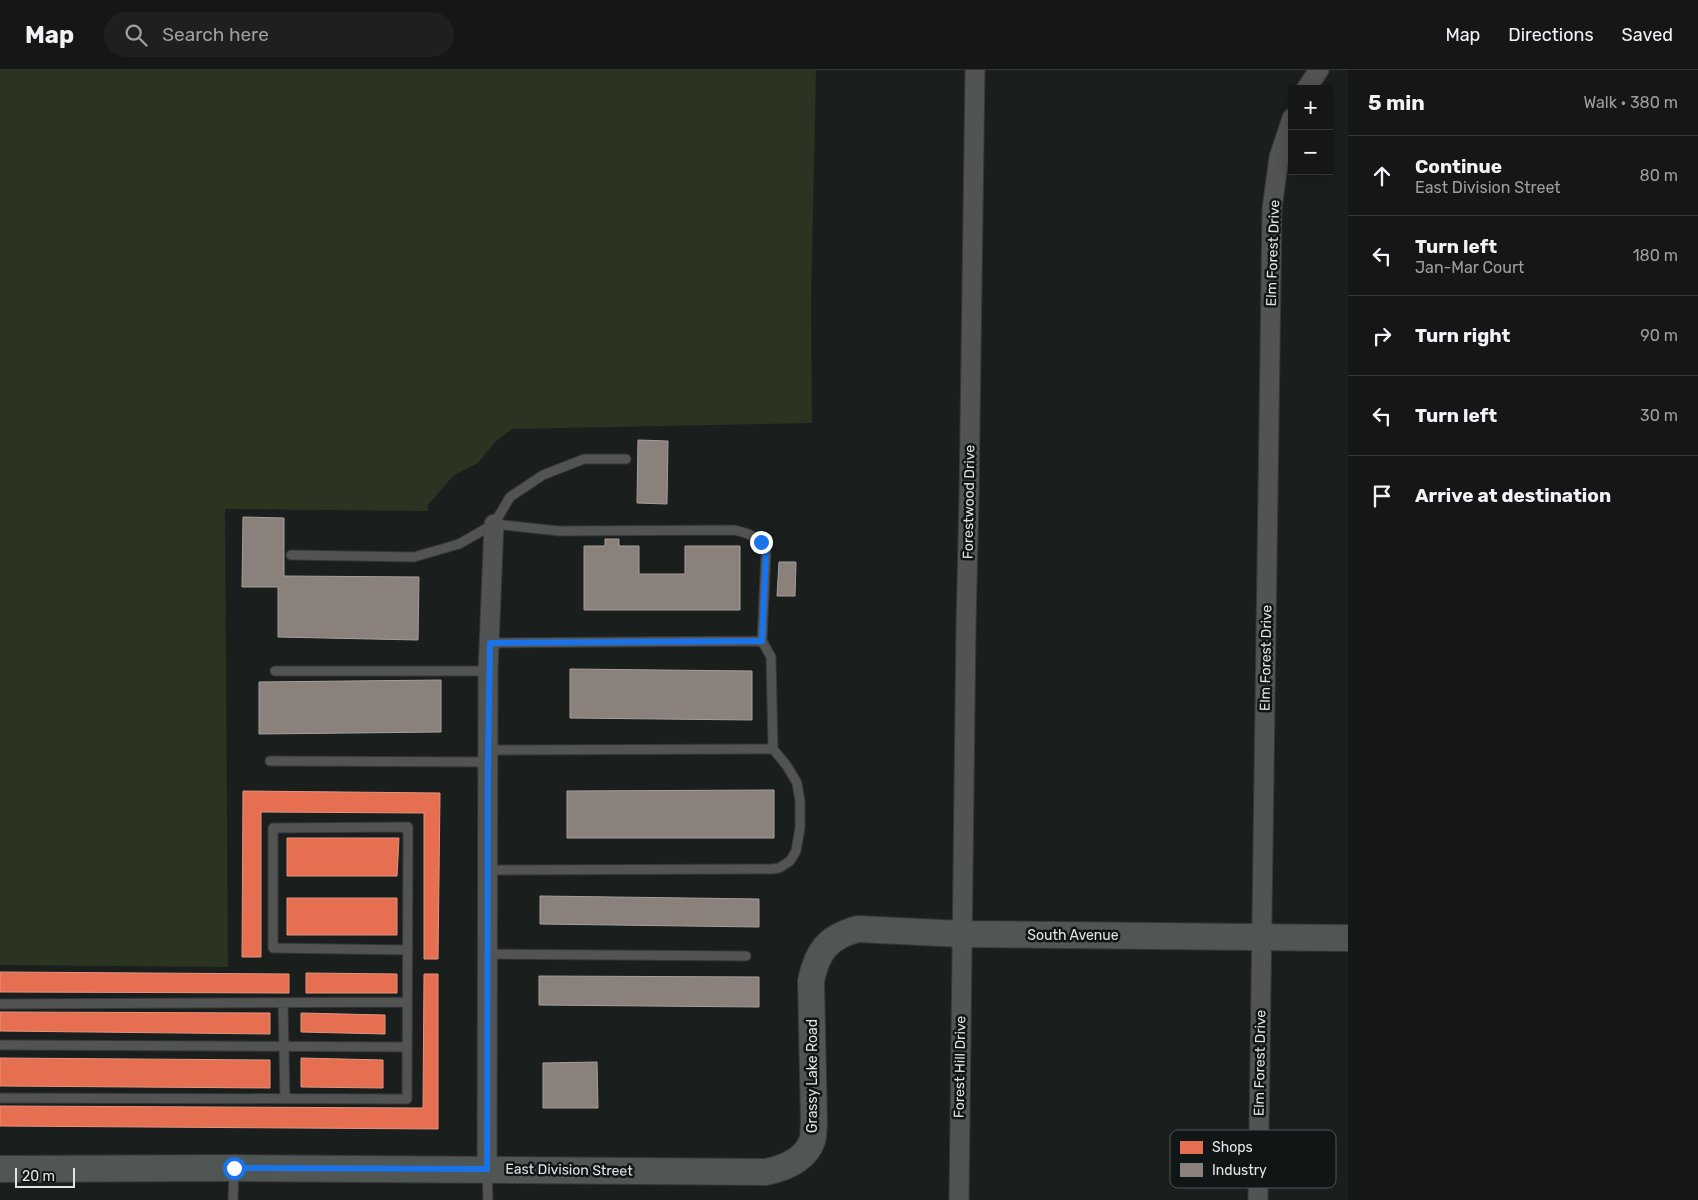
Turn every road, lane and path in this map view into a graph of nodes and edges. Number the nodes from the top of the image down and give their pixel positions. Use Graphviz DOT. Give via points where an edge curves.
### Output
graph roads {
  1 [pos="974,70"];
  2 [pos="1319,70"];
  3 [pos="1309,85"];
  4 [pos="1288,130"];
  5 [pos="626,459"];
  6 [pos="494,524"];
  7 [pos="291,556"];
  8 [pos="762,641"];
  9 [pos="490,643"];
  10 [pos="275,671"];
  11 [pos="488,671"];
  12 [pos="773,749"];
  13 [pos="488,756"];
  14 [pos="270,761"];
  15 [pos="488,870"];
  16 [pos="962,934"];
  17 [pos="1262,936"];
  18 [pos="1348,938"];
  19 [pos="408,950"];
  20 [pos="488,954"];
  21 [pos="746,956"];
  22 [pos="814,965"];
  23 [pos="407,1002"];
  24 [pos="283,1003"];
  25 [pos="0,1004"];
  26 [pos="0,1045"];
  27 [pos="284,1046"];
  28 [pos="407,1047"];
  29 [pos="0,1098"];
  30 [pos="285,1099"];
  31 [pos="1259,1130"];
  32 [pos="234,1168"];
  33 [pos="0,1169"];
  34 [pos="487,1169"];
  35 [pos="777,1170"];
  36 [pos="233,1200"];
  37 [pos="488,1200"];
  38 [pos="959,1200"];
  1 -- 16 [label="street, Forestwood Drive"];
  2 -- 3 [label="street"];
  4 -- 17 [label="street, Elm Forest Drive" via="1279,157 1272,209"];
  5 -- 6 [label="lane" via="584,459 543,474 510,497"];
  6 -- 7 [label="lane" via="459,544 414,557"];
  6 -- 8 [label="lane" via="559,531 734,530 751,534 761,542 766,552"];
  6 -- 9 [label="street"];
  8 -- 9 [label="lane"];
  8 -- 12 [label="lane" via="771,656"];
  9 -- 11 [label="street"];
  10 -- 11 [label="lane"];
  11 -- 13 [label="street"];
  12 -- 13 [label="lane"];
  12 -- 15 [label="lane" via="797,782 800,801 796,850 790,861 779,868"];
  13 -- 14 [label="lane"];
  13 -- 15 [label="street"];
  15 -- 20 [label="street"];
  16 -- 17 [label="street, South Avenue"];
  16 -- 22 [label="street, South Avenue" via="858,929 830,941"];
  16 -- 38 [label="street, Forest Hill Drive"];
  17 -- 18 [label="street, South Avenue"];
  17 -- 31 [label="street, Elm Forest Drive"];
  19 -- 19 [label="lane" via="273,948 273,828 408,827"];
  19 -- 23 [label="lane"];
  20 -- 21 [label="lane"];
  20 -- 34 [label="street"];
  22 -- 35 [label="street, Grassy Lake Road" via="811,982 812,1141 795,1162"];
  23 -- 24 [label="lane"];
  23 -- 28 [label="lane"];
  24 -- 25 [label="lane"];
  24 -- 27 [label="lane"];
  26 -- 27 [label="lane"];
  27 -- 28 [label="lane"];
  27 -- 30 [label="lane"];
  28 -- 30 [label="lane" via="407,1099"];
  29 -- 30 [label="lane"];
  32 -- 33 [label="street, East Division Street"];
  32 -- 34 [label="street, East Division Street"];
  32 -- 36 [label="lane"];
  34 -- 35 [label="street, East Division Street"];
  34 -- 37 [label="lane"];
}
